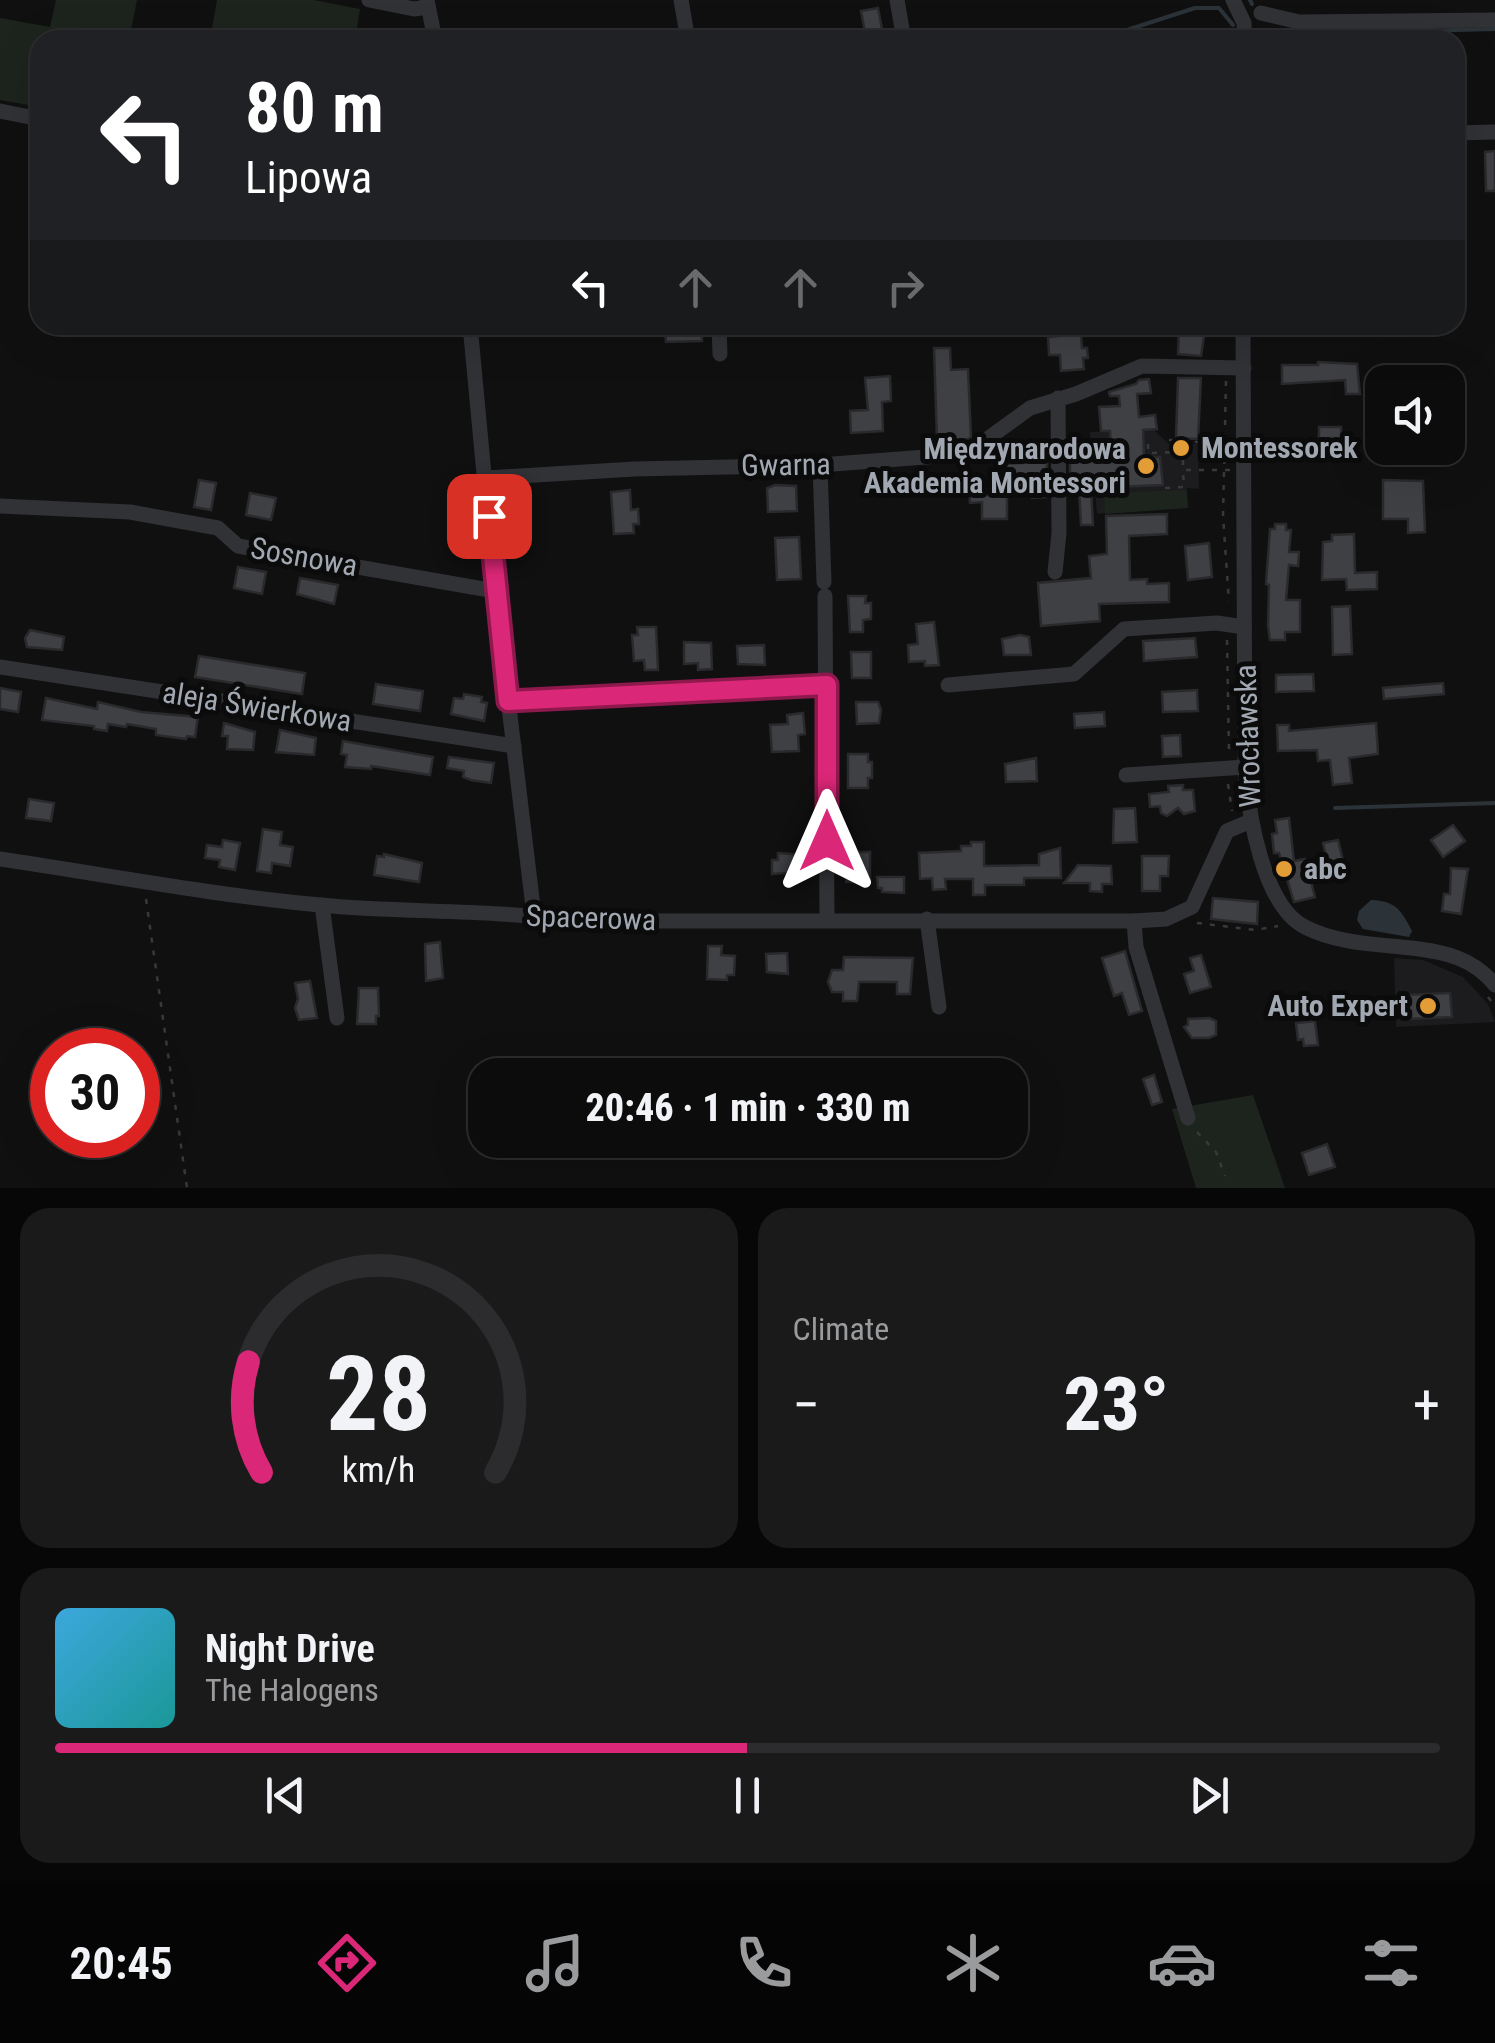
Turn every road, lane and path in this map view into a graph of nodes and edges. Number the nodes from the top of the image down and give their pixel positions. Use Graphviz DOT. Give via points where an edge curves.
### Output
graph roads {
  1 [pos="368,0"];
  2 [pos="681,0"];
  3 [pos="897,0"];
  4 [pos="1233,0"];
  5 [pos="428,3"];
  6 [pos="1264,6"];
  7 [pos="1495,20"];
  8 [pos="1244,22"];
  9 [pos="433,30"];
  10 [pos="686,30"];
  11 [pos="902,30"];
  12 [pos="1244,30"];
  13 [pos="0,111"];
  14 [pos="30,117"];
  15 [pos="1495,132"];
  16 [pos="1465,133"];
  17 [pos="471,335"];
  18 [pos="719,335"];
  19 [pos="1243,335"];
  20 [pos="720,354"];
  21 [pos="1244,368"];
  22 [pos="1226,376"];
  23 [pos="1058,398"];
  24 [pos="1170,440"];
  25 [pos="1148,444"];
  26 [pos="1225,444"];
  27 [pos="1236,444"];
  28 [pos="820,466"];
  29 [pos="1184,470"];
  30 [pos="1224,470"];
  31 [pos="1236,470"];
  32 [pos="486,478"];
  33 [pos="1165,488"];
  34 [pos="0,506"];
  35 [pos="1055,572"];
  36 [pos="495,592"];
  37 [pos="1236,626"];
  38 [pos="0,667"];
  39 [pos="827,685"];
  40 [pos="948,685"];
  41 [pos="508,701"];
  42 [pos="514,746"];
  43 [pos="1237,766"];
  44 [pos="1126,775"];
  45 [pos="1234,818"];
  46 [pos="1251,821"];
  47 [pos="0,859"];
  48 [pos="144,882"];
  49 [pos="322,905"];
  50 [pos="1184,913"];
  51 [pos="534,915"];
  52 [pos="1290,915"];
  53 [pos="827,919"];
  54 [pos="927,919"];
  55 [pos="1134,921"];
  56 [pos="1492,974"];
  57 [pos="939,1007"];
  58 [pos="337,1018"];
  59 [pos="1188,1118"];
  60 [pos="1225,1176"];
  61 [pos="187,1188"];
  1 -- 5 [label="street" via="414,9"];
  2 -- 10 [label="street"];
  3 -- 11 [label="street"];
  4 -- 8 [label="street"];
  5 -- 9 [label="street"];
  6 -- 7 [label="street" via="1299,22"];
  6 -- 8 [label="street"];
  8 -- 12 [label="street"];
  13 -- 14 [label="street"];
  15 -- 16 [label="street"];
  17 -- 32 [label="street"];
  18 -- 20 [label="street"];
  19 -- 21 [label="street, Wrocławska"];
  21 -- 23 [label="street, Gwarna" via="1142,366"];
  21 -- 37 [label="street, Wrocławska"];
  22 -- 26 [label="path"];
  23 -- 28 [label="street, Gwarna" via="1030,408 972,450"];
  23 -- 35 [label="street"];
  24 -- 26 [label="path"];
  25 -- 29 [label="path" via="1148,454 1182,452"];
  26 -- 27 [label="path"];
  26 -- 30 [label="path"];
  28 -- 32 [label="street, Gwarna"];
  28 -- 39 [label="street"];
  29 -- 30 [label="path"];
  29 -- 33 [label="path" via="1184,487"];
  30 -- 31 [label="path"];
  30 -- 37 [label="path"];
  32 -- 36 [label="street"];
  34 -- 36 [label="street, Sosnowa" via="148,515 218,528 238,546"];
  36 -- 41 [label="street"];
  37 -- 40 [label="street" via="1124,629 1074,674"];
  37 -- 43 [label="street, Wrocławska"];
  37 -- 43 [label="path"];
  38 -- 42 [label="street, aleja Świerkowa"];
  39 -- 41 [label="street"];
  39 -- 53 [label="street"];
  41 -- 42 [label="street"];
  42 -- 51 [label="street"];
  43 -- 44 [label="street"];
  43 -- 45 [label="path" via="1228,786"];
  43 -- 46 [label="street, Wrocławska"];
  46 -- 50 [label="street" via="1226,831 1198,898"];
  46 -- 52 [label="street, Wrocławska"];
  47 -- 48 [label="street, Spacerowa"];
  48 -- 49 [label="street, Spacerowa"];
  48 -- 61 [label="path"];
  49 -- 51 [label="street, Spacerowa"];
  49 -- 58 [label="street"];
  50 -- 52 [label="path" via="1202,926 1255,930 1278,926"];
  50 -- 55 [label="street, Spacerowa"];
  51 -- 53 [label="street, Spacerowa" via="624,922"];
  52 -- 56 [label="street" via="1330,937 1442,951"];
  53 -- 54 [label="street, Spacerowa"];
  54 -- 55 [label="street, Spacerowa"];
  54 -- 57 [label="street"];
  55 -- 59 [label="street"];
  59 -- 60 [label="path" via="1216,1152"];
}
